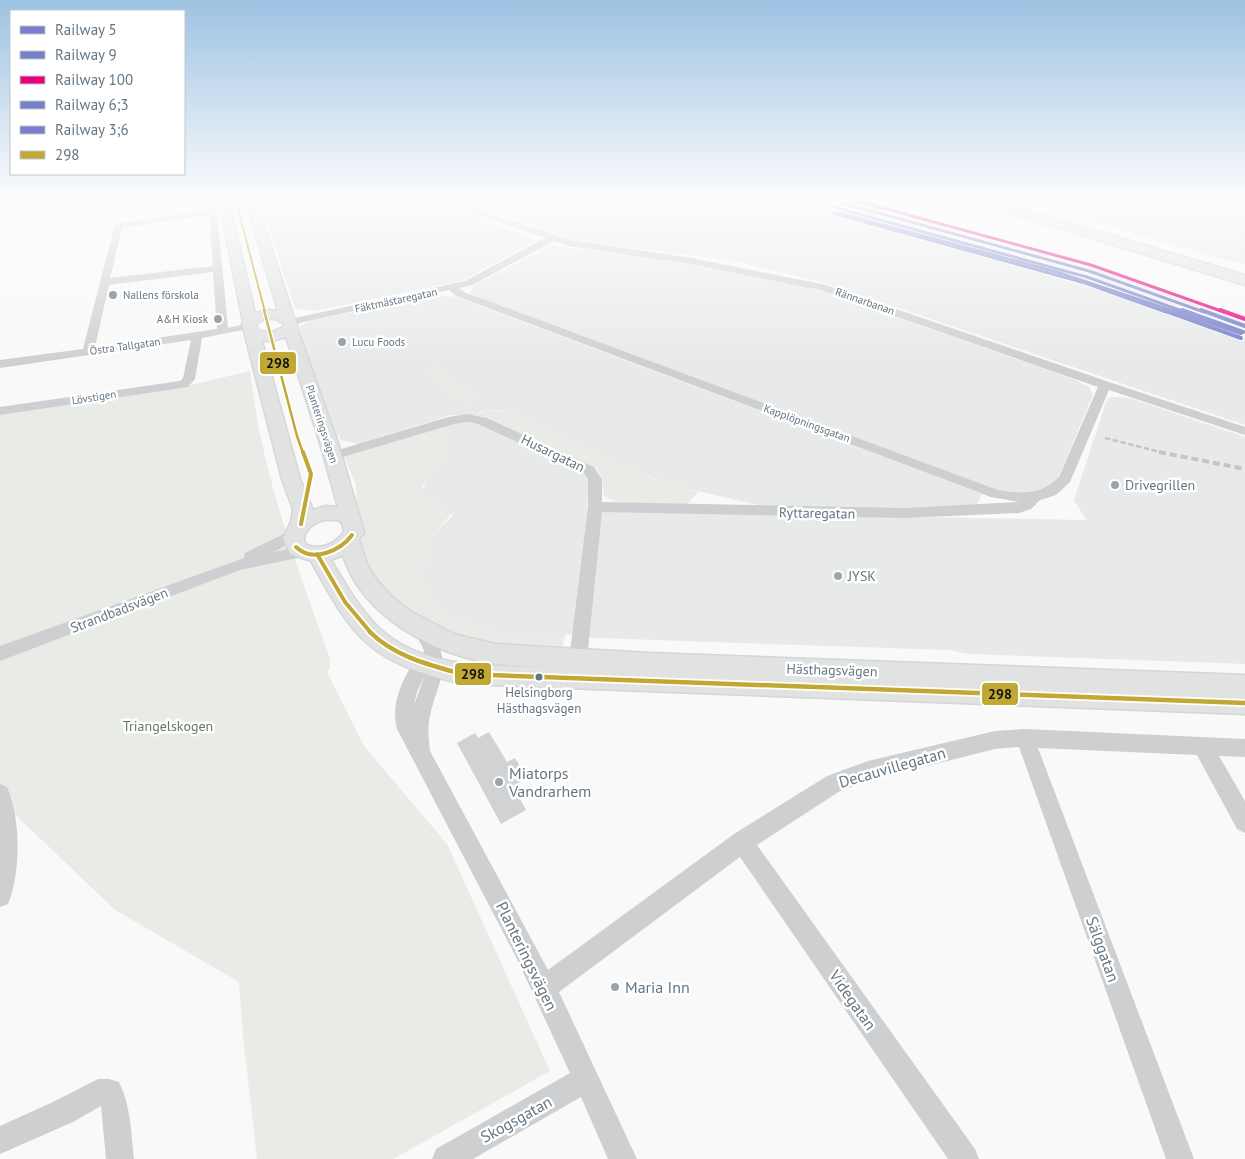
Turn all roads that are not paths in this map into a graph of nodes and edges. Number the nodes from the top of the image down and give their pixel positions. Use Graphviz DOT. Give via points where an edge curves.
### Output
graph roads {
  1 [pos="112,255"];
  2 [pos="217,255"];
  3 [pos="235,255"];
  4 [pos="268,255"];
  5 [pos="521,255"];
  6 [pos="655,255"];
  7 [pos="1149,255"];
  8 [pos="1151,255"];
  9 [pos="1165,255"];
  10 [pos="1184,255"];
  11 [pos="1204,255"];
  12 [pos="1245,267"];
  13 [pos="218,268"];
  14 [pos="1245,274"];
  15 [pos="1245,280"];
  16 [pos="106,282"];
  17 [pos="453,288"];
  18 [pos="1245,288"];
  19 [pos="1245,295"];
  20 [pos="289,323"];
  21 [pos="250,327"];
  22 [pos="223,332"];
  23 [pos="197,336"];
  24 [pos="88,352"];
  25 [pos="0,364"];
  26 [pos="187,382"];
  27 [pos="1105,386"];
  28 [pos="0,411"];
  29 [pos="1245,432"];
  30 [pos="333,456"];
  31 [pos="1035,497"];
  32 [pos="595,507"];
  33 [pos="350,530"];
  34 [pos="303,541"];
  35 [pos="423,631"];
  36 [pos="482,652"];
  37 [pos="0,654"];
  38 [pos="578,660"];
  39 [pos="431,663"];
  40 [pos="1245,685"];
  41 [pos="1245,703"];
  42 [pos="1025,738"];
  43 [pos="1203,746"];
  44 [pos="1245,748"];
  45 [pos="0,794"];
  46 [pos="1245,822"];
  47 [pos="742,842"];
  48 [pos="0,896"];
  49 [pos="543,988"];
  50 [pos="586,1079"];
  51 [pos="0,1140"];
  52 [pos="120,1159"];
  53 [pos="446,1159"];
  54 [pos="623,1159"];
  55 [pos="965,1159"];
  56 [pos="1180,1159"];
  1 -- 16 [label="street"];
  2 -- 13 [label="street"];
  3 -- 21 [label="main road"];
  4 -- 20 [label="main road, Planteringsvägen"];
  5 -- 17 [label="street, Fäktmästaregatan" via="468,284"];
  6 -- 27 [label="street, Rännarbanan" via="822,286"];
  7 -- 19 [label="highway"];
  8 -- 18 [label="highway"];
  9 -- 15 [label="highway"];
  10 -- 14 [label="highway"];
  11 -- 12 [label="highway"];
  13 -- 16 [label="street"];
  13 -- 22 [label="street"];
  16 -- 24 [label="street"];
  17 -- 20 [label="street, Fäktmästaregatan"];
  17 -- 31 [label="street, Kapplöpningsgatan" via="460,294 996,494"];
  20 -- 21 [label="main road" via="273,315 262,316"];
  20 -- 21 [label="main road" via="279,336 260,336"];
  20 -- 30 [label="main road, Planteringsvägen"];
  21 -- 22 [label="street, Östra Tallgatan"];
  21 -- 34 [label="main road" via="291,479 303,509"];
  22 -- 23 [label="street, Östra Tallgatan"];
  23 -- 24 [label="street, Östra Tallgatan"];
  23 -- 26 [label="street"];
  24 -- 25 [label="street, Östra Tallgatan"];
  26 -- 28 [label="street, Lövstigen"];
  27 -- 29 [label="street, Rännarbanan"];
  27 -- 31 [label="street, Kapplöpningsgatan" via="1065,479 1059,487"];
  30 -- 32 [label="street, Husargatan" via="453,420 473,419 491,424 589,470 595,480"];
  30 -- 33 [label="main road, Planteringsvägen"];
  31 -- 32 [label="street, Ryttaregatan" via="1019,508 905,513"];
  32 -- 38 [label="street, Husargatan"];
  33 -- 34 [label="main road" via="331,552"];
  33 -- 34 [label="main road" via="342,514 326,513 308,519"];
  33 -- 35 [label="main road, Planteringsvägen" via="356,564 375,594 402,618"];
  34 -- 37 [label="street, Strandbadsvägen"];
  34 -- 39 [label="main road" via="369,634 400,655"];
  35 -- 36 [label="main road, Hästhagsvägen" via="451,644"];
  35 -- 39 [label="street" via="430,640"];
  36 -- 38 [label="main road, Hästhagsvägen"];
  36 -- 39 [label="main road"];
  38 -- 40 [label="main road, Hästhagsvägen"];
  39 -- 41 [label="main road, Hästhagsvägen" via="462,674 539,678"];
  39 -- 49 [label="street, Planteringsvägen" via="419,716 422,757"];
  42 -- 43 [label="street, Decauvillegatan"];
  42 -- 47 [label="street, Decauvillegatan" via="995,740 868,771 834,783"];
  42 -- 56 [label="street, Sälggatan"];
  43 -- 44 [label="street, Decauvillegatan"];
  43 -- 46 [label="street"];
  45 -- 48 [label="street" via="4,810 5,885"];
  47 -- 49 [label="street, Decauvillegatan"];
  47 -- 55 [label="street, Videgatan"];
  49 -- 50 [label="street, Planteringsvägen"];
  50 -- 53 [label="street, Skogsgatan"];
  50 -- 54 [label="street, Planteringsvägen"];
  51 -- 52 [label="street" via="98,1093 109,1092 114,1102"];
}
